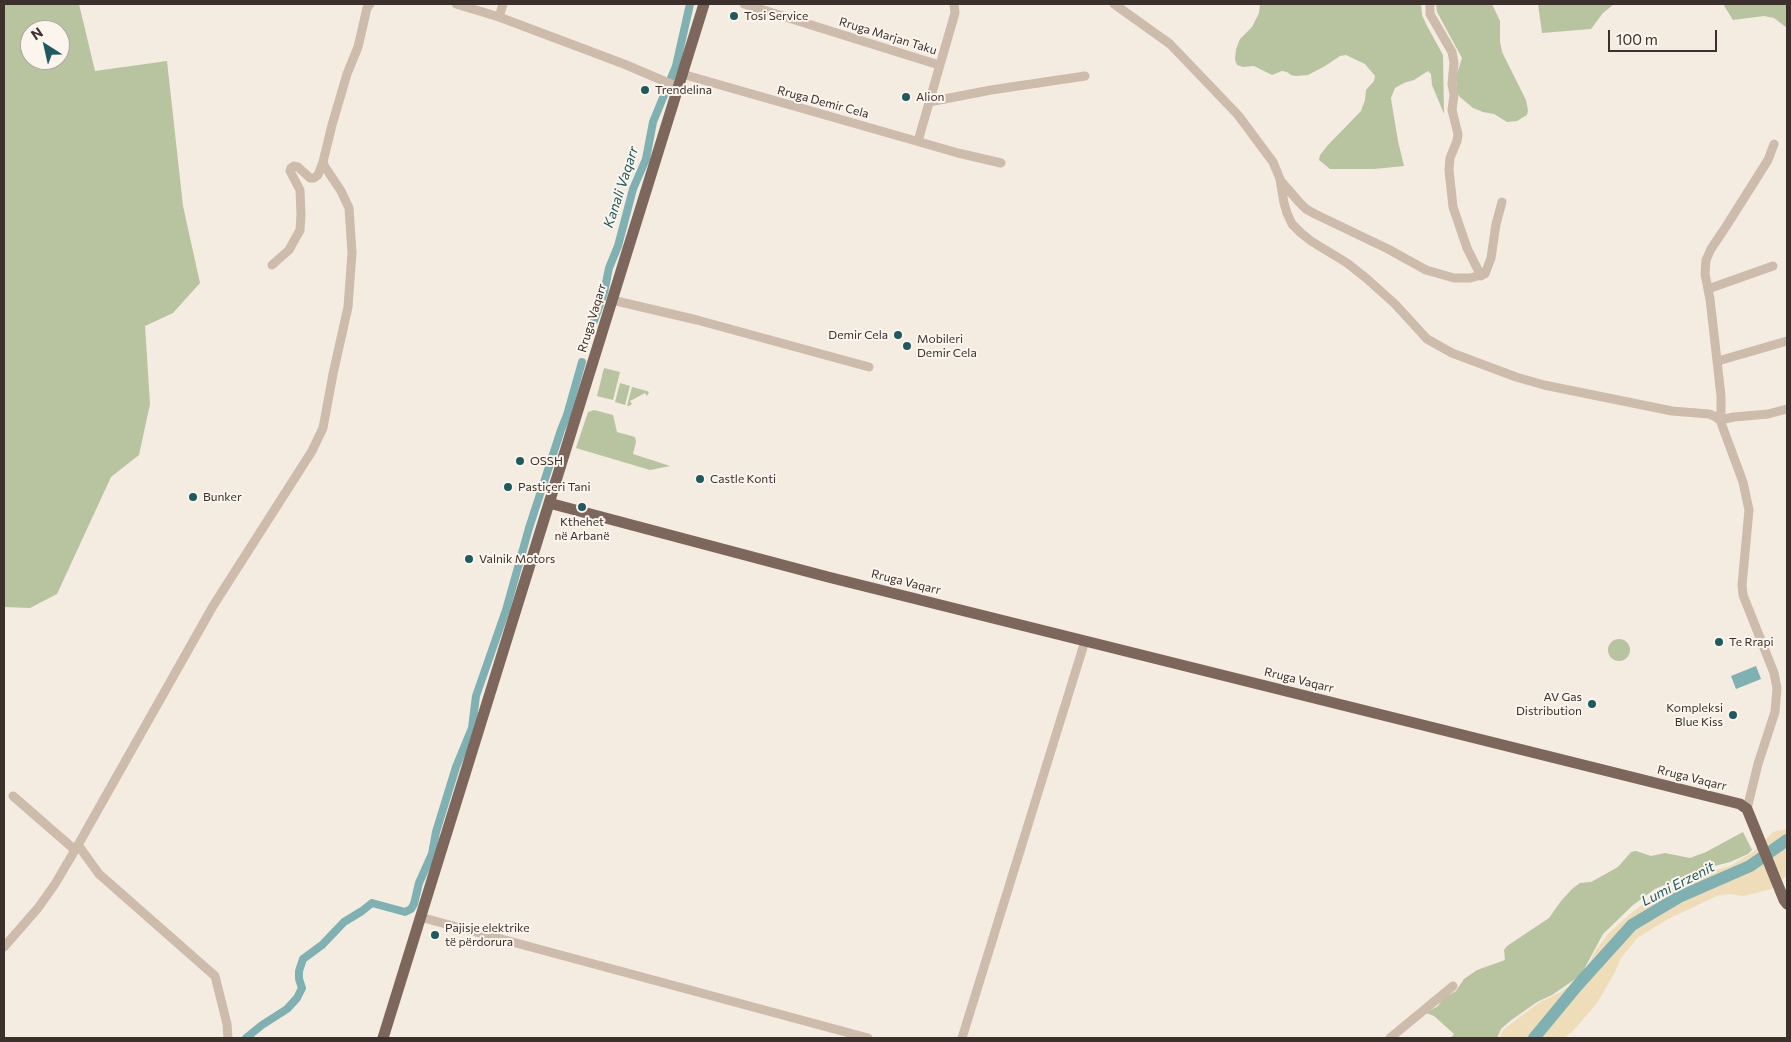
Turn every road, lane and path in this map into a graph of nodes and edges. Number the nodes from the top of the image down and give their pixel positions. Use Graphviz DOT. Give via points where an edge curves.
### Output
graph roads {
  1 [pos="370,4"];
  2 [pos="456,4"];
  3 [pos="503,4"];
  4 [pos="704,4"];
  5 [pos="744,4"];
  6 [pos="954,4"];
  7 [pos="1114,4"];
  8 [pos="1430,4"];
  9 [pos="499,17"];
  10 [pos="939,65"];
  11 [pos="682,74"];
  12 [pos="1085,76"];
  13 [pos="672,84"];
  14 [pos="929,102"];
  15 [pos="918,141"];
  16 [pos="1774,144"];
  17 [pos="323,162"];
  18 [pos="1001,163"];
  19 [pos="1280,179"];
  20 [pos="1502,202"];
  21 [pos="272,265"];
  22 [pos="1773,266"];
  23 [pos="1481,276"];
  24 [pos="1708,289"];
  25 [pos="612,300"];
  26 [pos="1787,340"];
  27 [pos="1718,361"];
  28 [pos="869,367"];
  29 [pos="1787,409"];
  30 [pos="1720,420"];
  31 [pos="549,503"];
  32 [pos="1085,641"];
  33 [pos="13,796"];
  34 [pos="1747,809"];
  35 [pos="76,847"];
  36 [pos="1786,903"];
  37 [pos="420,917"];
  38 [pos="4,947"];
  39 [pos="1453,986"];
  40 [pos="228,1038"];
  41 [pos="383,1038"];
  42 [pos="868,1038"];
  43 [pos="962,1038"];
  44 [pos="1390,1038"];
  1 -- 17 [label="street"];
  2 -- 9 [label="street"];
  3 -- 9 [label="street"];
  4 -- 11 [label="main road, Rruga Vaqarr"];
  5 -- 10 [label="street, Rruga Marjan Taku"];
  6 -- 10 [label="street" via="955,13"];
  7 -- 19 [label="street" via="1181,53 1252,133 1273,162"];
  8 -- 23 [label="street" via="1430,14 1453,57 1452,110 1458,134 1448,170 1453,207"];
  9 -- 13 [label="street"];
  10 -- 14 [label="street"];
  11 -- 13 [label="main road, Rruga Vaqarr"];
  11 -- 15 [label="street, Rruga Demir Cela"];
  12 -- 14 [label="street"];
  13 -- 25 [label="main road, Rruga Vaqarr"];
  14 -- 15 [label="street"];
  15 -- 18 [label="street, Rruga Demir Cela"];
  16 -- 24 [label="street" via="1768,160 1711,248 1705,268"];
  17 -- 21 [label="street" via="314,178 298,167 291,168 300,190 300,230 289,250"];
  17 -- 35 [label="street" via="349,208 352,253 348,307 323,428 312,451 213,606"];
  19 -- 23 [label="street" via="1306,209 1426,270 1454,278"];
  19 -- 30 [label="street" via="1292,224 1311,241 1366,278 1437,346 1544,386 1672,411 1708,414"];
  20 -- 23 [label="street" via="1489,268"];
  22 -- 24 [label="street"];
  24 -- 27 [label="street"];
  25 -- 28 [label="street"];
  25 -- 31 [label="main road, Rruga Vaqarr"];
  26 -- 27 [label="street"];
  27 -- 30 [label="street"];
  29 -- 30 [label="street"];
  30 -- 34 [label="street" via="1743,482 1749,510 1743,595 1777,688 1775,712"];
  31 -- 32 [label="main road, Rruga Vaqarr"];
  31 -- 37 [label="main road"];
  32 -- 34 [label="main road, Rruga Vaqarr" via="1727,800"];
  32 -- 43 [label="street"];
  33 -- 35 [label="street"];
  34 -- 36 [label="main road"];
  35 -- 38 [label="street" via="38,908"];
  35 -- 40 [label="street" via="99,874 215,976"];
  37 -- 41 [label="main road"];
  37 -- 42 [label="street"];
  39 -- 44 [label="street"];
}
